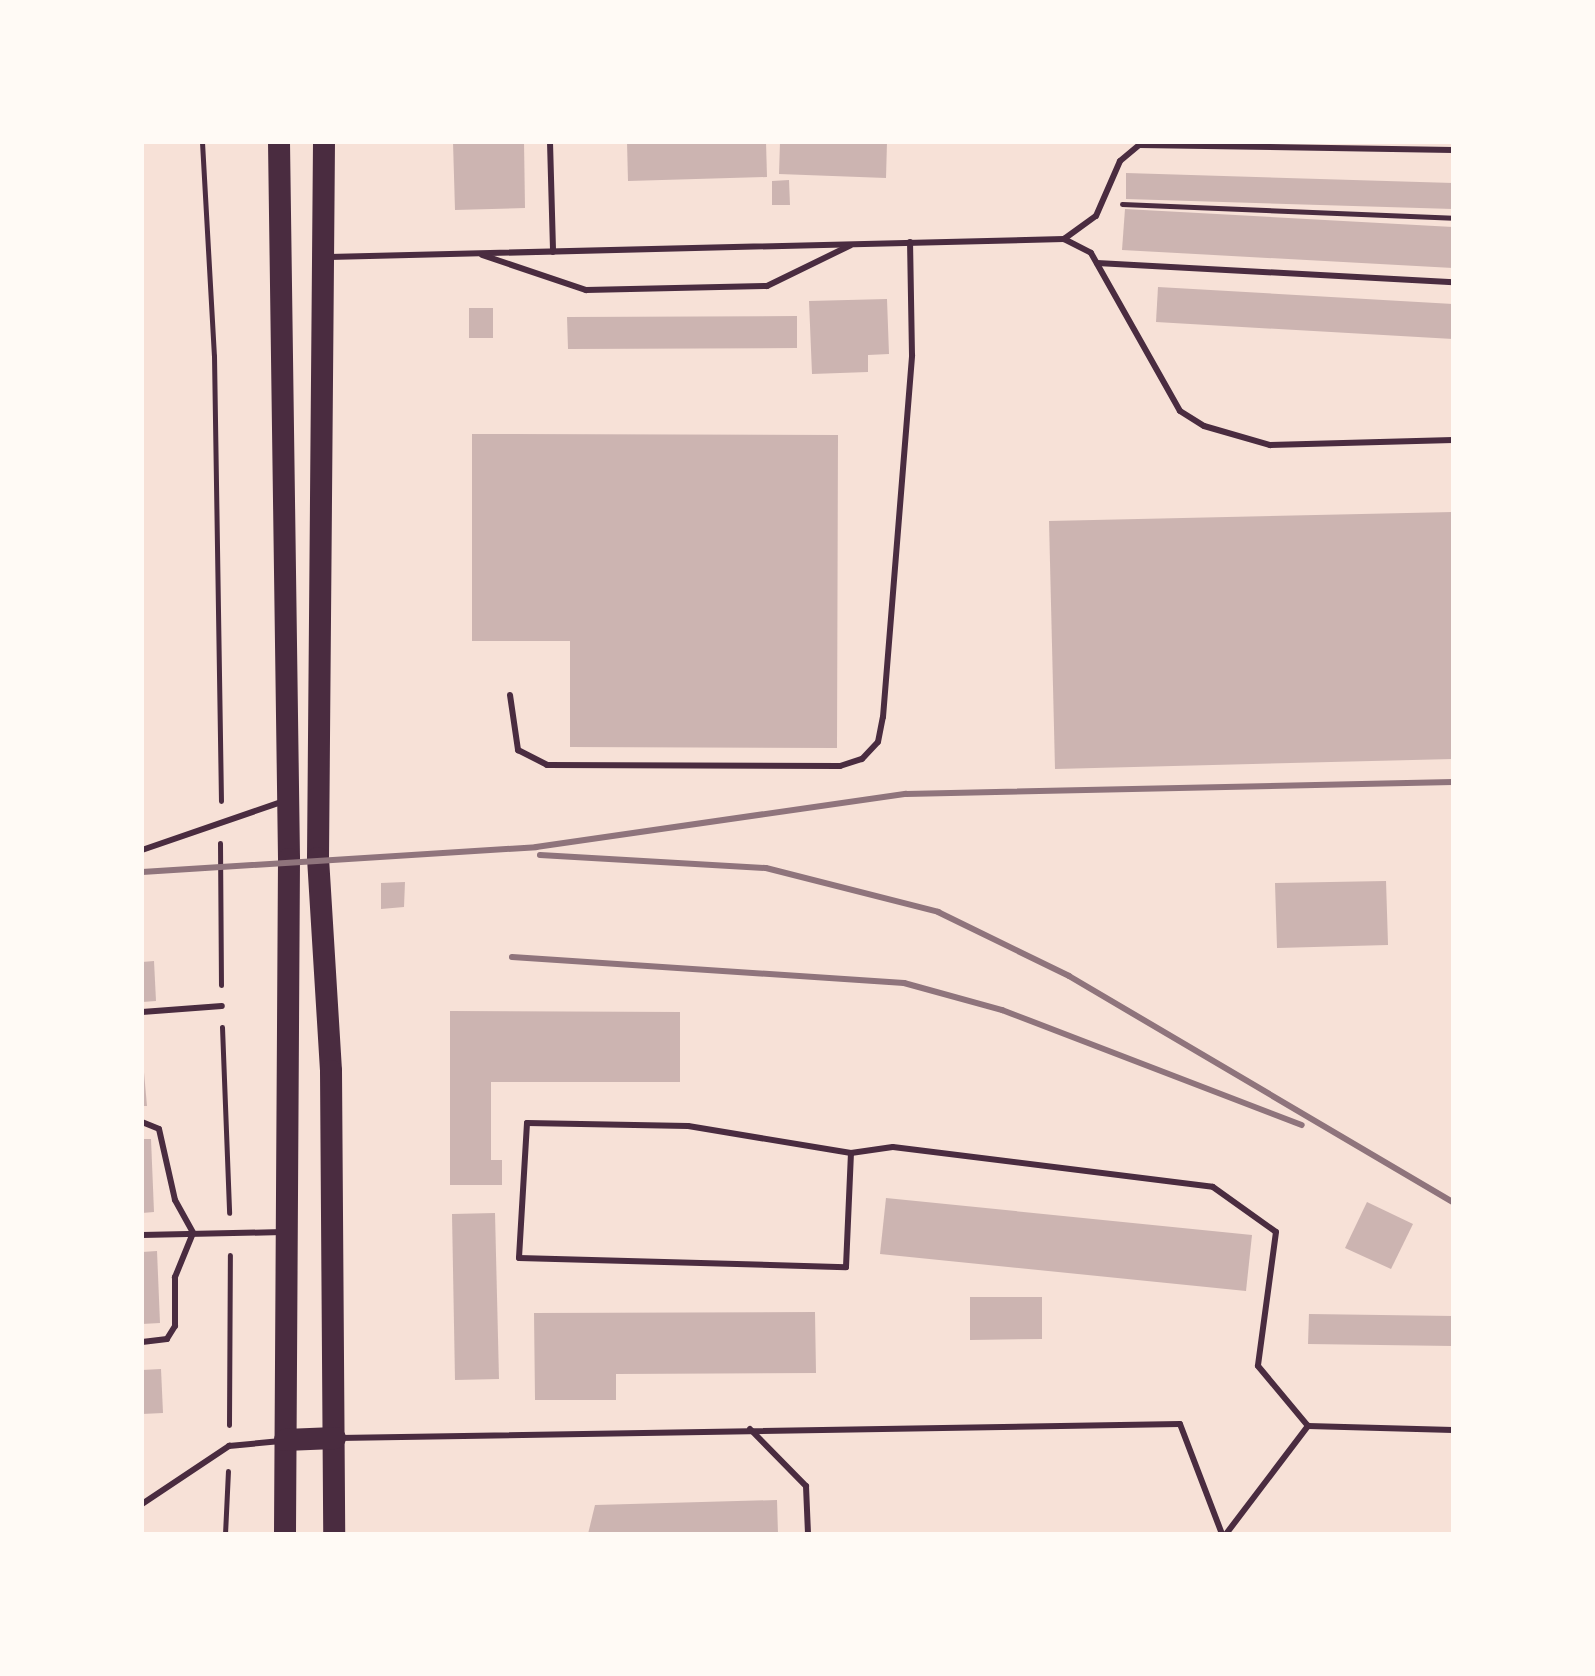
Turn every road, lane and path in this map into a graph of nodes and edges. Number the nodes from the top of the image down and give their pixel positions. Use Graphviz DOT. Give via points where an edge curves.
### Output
graph roads {
  1 [pos="279,142"];
  2 [pos="324,142"];
  3 [pos="550,142"];
  4 [pos="1379,145"];
  5 [pos="1453,150"];
  6 [pos="1103,203"];
  7 [pos="1453,218"];
  8 [pos="1064,239"];
  9 [pos="910,242"];
  10 [pos="852,244"];
  11 [pos="553,252"];
  12 [pos="479,254"];
  13 [pos="325,258"];
  14 [pos="1097,263"];
  15 [pos="1453,282"];
  16 [pos="1453,440"];
  17 [pos="510,695"];
  18 [pos="288,800"];
  19 [pos="142,850"];
  20 [pos="222,1006"];
  21 [pos="142,1012"];
  22 [pos="142,1122"];
  23 [pos="851,1153"];
  24 [pos="283,1232"];
  25 [pos="193,1233"];
  26 [pos="142,1235"];
  27 [pos="142,1342"];
  28 [pos="1308,1426"];
  29 [pos="750,1429"];
  30 [pos="1453,1430"];
  31 [pos="335,1438"];
  32 [pos="285,1440"];
  33 [pos="142,1504"];
  34 [pos="285,1534"];
  35 [pos="334,1534"];
  36 [pos="808,1534"];
  37 [pos="1224,1534"];
  1 -- 18 [label="highway"];
  2 -- 13 [label="highway"];
  3 -- 11 [label="lane"];
  4 -- 5 [label="lane"];
  4 -- 6 [label="lane" via="1139,145 1120,161"];
  6 -- 7 [label="path"];
  6 -- 8 [label="lane" via="1084,229"];
  8 -- 9 [label="lane"];
  8 -- 14 [label="lane" via="1082,246"];
  9 -- 10 [label="lane"];
  9 -- 17 [label="lane" via="912,355 878,742 862,759 840,766 547,765 518,750"];
  10 -- 11 [label="lane"];
  10 -- 12 [label="lane" via="784,282 752,286 586,290"];
  11 -- 12 [label="lane"];
  12 -- 13 [label="lane"];
  13 -- 31 [label="highway" via="318,858 331,1071"];
  14 -- 15 [label="lane"];
  14 -- 16 [label="lane" via="1180,411 1204,426 1270,445"];
  18 -- 19 [label="lane"];
  18 -- 24 [label="highway"];
  20 -- 21 [label="lane"];
  22 -- 25 [label="lane" via="159,1129 175,1200"];
  23 -- 23 [label="lane" via="846,1267 519,1258 527,1123 688,1126"];
  23 -- 28 [label="lane" via="893,1147 1213,1187 1276,1232 1258,1366"];
  24 -- 25 [label="lane"];
  24 -- 32 [label="highway"];
  25 -- 26 [label="lane"];
  25 -- 27 [label="lane" via="175,1277 175,1326 167,1339"];
  28 -- 30 [label="lane"];
  28 -- 37 [label="lane"];
  29 -- 31 [label="lane"];
  29 -- 36 [label="lane" via="806,1486"];
  29 -- 37 [label="lane" via="1180,1424"];
  31 -- 32 [label="highway"];
  31 -- 35 [label="highway"];
  32 -- 33 [label="lane" via="229,1446"];
  32 -- 34 [label="highway"];
}
